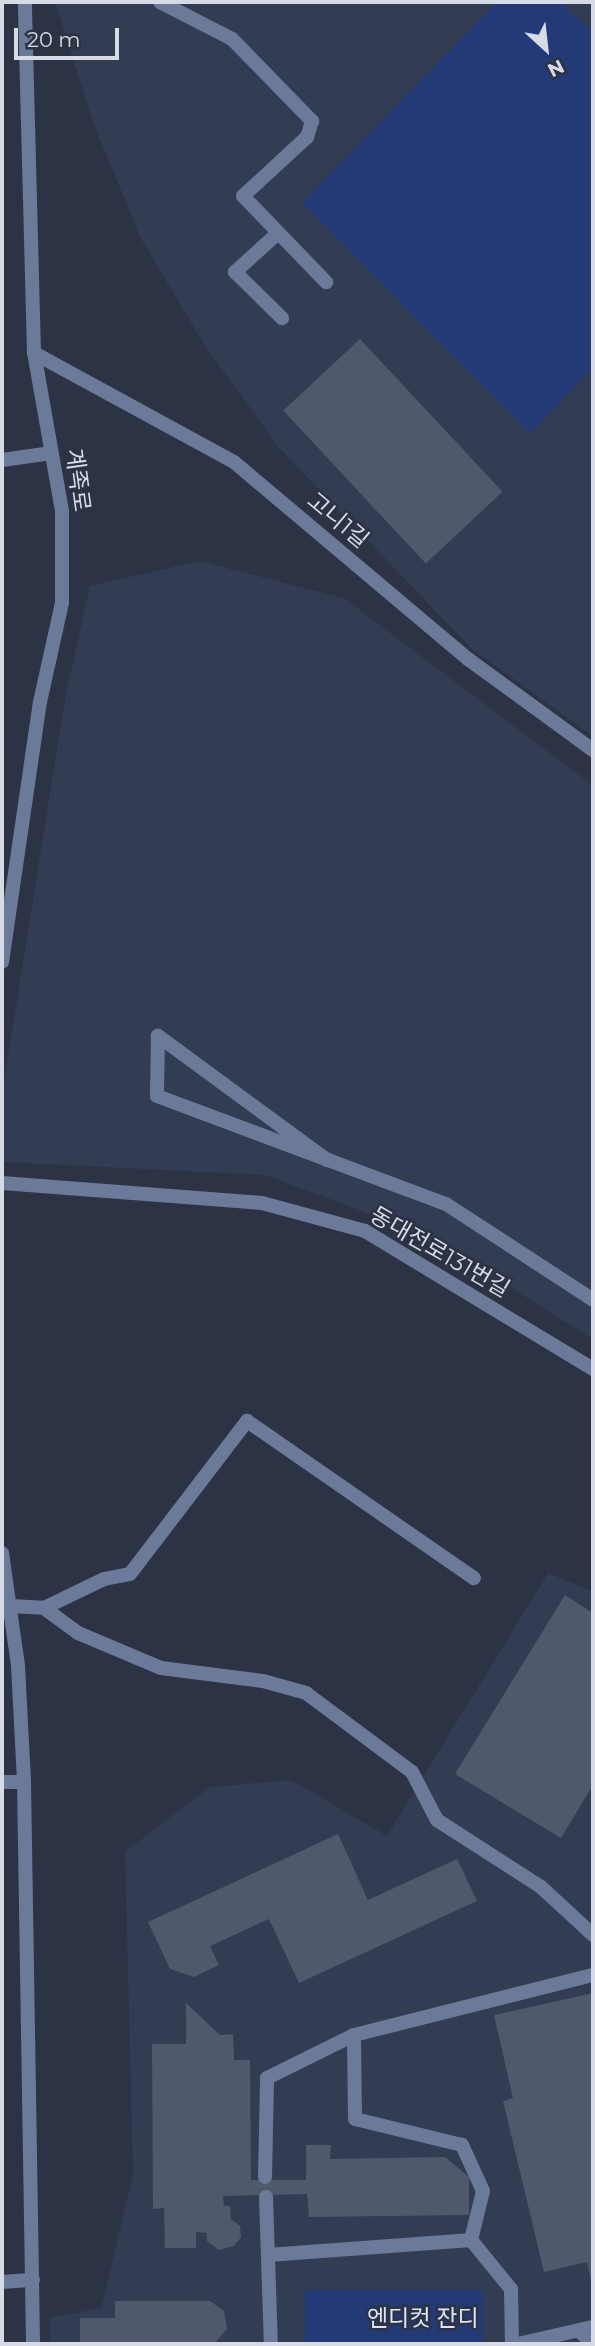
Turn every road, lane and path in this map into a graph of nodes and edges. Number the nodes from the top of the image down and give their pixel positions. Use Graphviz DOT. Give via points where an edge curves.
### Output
graph roads {
  1 [pos="25,2"];
  2 [pos="160,2"];
  3 [pos="278,233"];
  4 [pos="326,282"];
  5 [pos="282,318"];
  6 [pos="34,353"];
  7 [pos="52,453"];
  8 [pos="2,460"];
  9 [pos="593,750"];
  10 [pos="2,962"];
  11 [pos="327,1160"];
  12 [pos="2,1183"];
  13 [pos="593,1300"];
  14 [pos="593,1369"];
  15 [pos="2,1553"];
  16 [pos="474,1578"];
  17 [pos="9,1606"];
  18 [pos="44,1608"];
  19 [pos="2,1782"];
  20 [pos="24,1782"];
  21 [pos="593,1935"];
  22 [pos="593,1975"];
  23 [pos="354,2035"];
  24 [pos="265,2177"];
  25 [pos="266,2197"];
  26 [pos="471,2240"];
  27 [pos="268,2255"];
  28 [pos="33,2280"];
  29 [pos="2,2282"];
  30 [pos="586,2329"];
  31 [pos="33,2344"];
  32 [pos="271,2344"];
  33 [pos="512,2344"];
  34 [pos="518,2344"];
  35 [pos="593,2344"];
  1 -- 6 [label="street, 계족로"];
  2 -- 3 [label="street" via="232,40 312,121 307,137 243,196"];
  3 -- 4 [label="street"];
  3 -- 5 [label="street" via="235,272"];
  6 -- 7 [label="street, 계족로"];
  6 -- 9 [label="street, 고니1길" via="234,462 468,659"];
  7 -- 8 [label="street"];
  7 -- 10 [label="street, 계족로" via="62,511 62,603 40,702"];
  11 -- 11 [label="street" via="157,1096 158,1036 293,1135"];
  11 -- 13 [label="street" via="446,1204"];
  12 -- 14 [label="street, 동대전로131번길" via="262,1203 365,1231"];
  15 -- 17 [label="street"];
  16 -- 18 [label="street" via="247,1421 130,1574 104,1579"];
  17 -- 18 [label="street"];
  17 -- 20 [label="street"];
  18 -- 21 [label="street" via="78,1633 161,1668 262,1681 306,1693 412,1772 437,1820 541,1887"];
  19 -- 20 [label="street"];
  20 -- 28 [label="street"];
  22 -- 23 [label="street"];
  23 -- 24 [label="street" via="267,2078"];
  23 -- 26 [label="street" via="355,2119 462,2145 483,2191"];
  25 -- 27 [label="street"];
  26 -- 27 [label="street"];
  26 -- 33 [label="street" via="510,2289"];
  27 -- 32 [label="street"];
  28 -- 29 [label="street"];
  28 -- 31 [label="street"];
  30 -- 34 [label="street"];
  30 -- 35 [label="street"];
}
